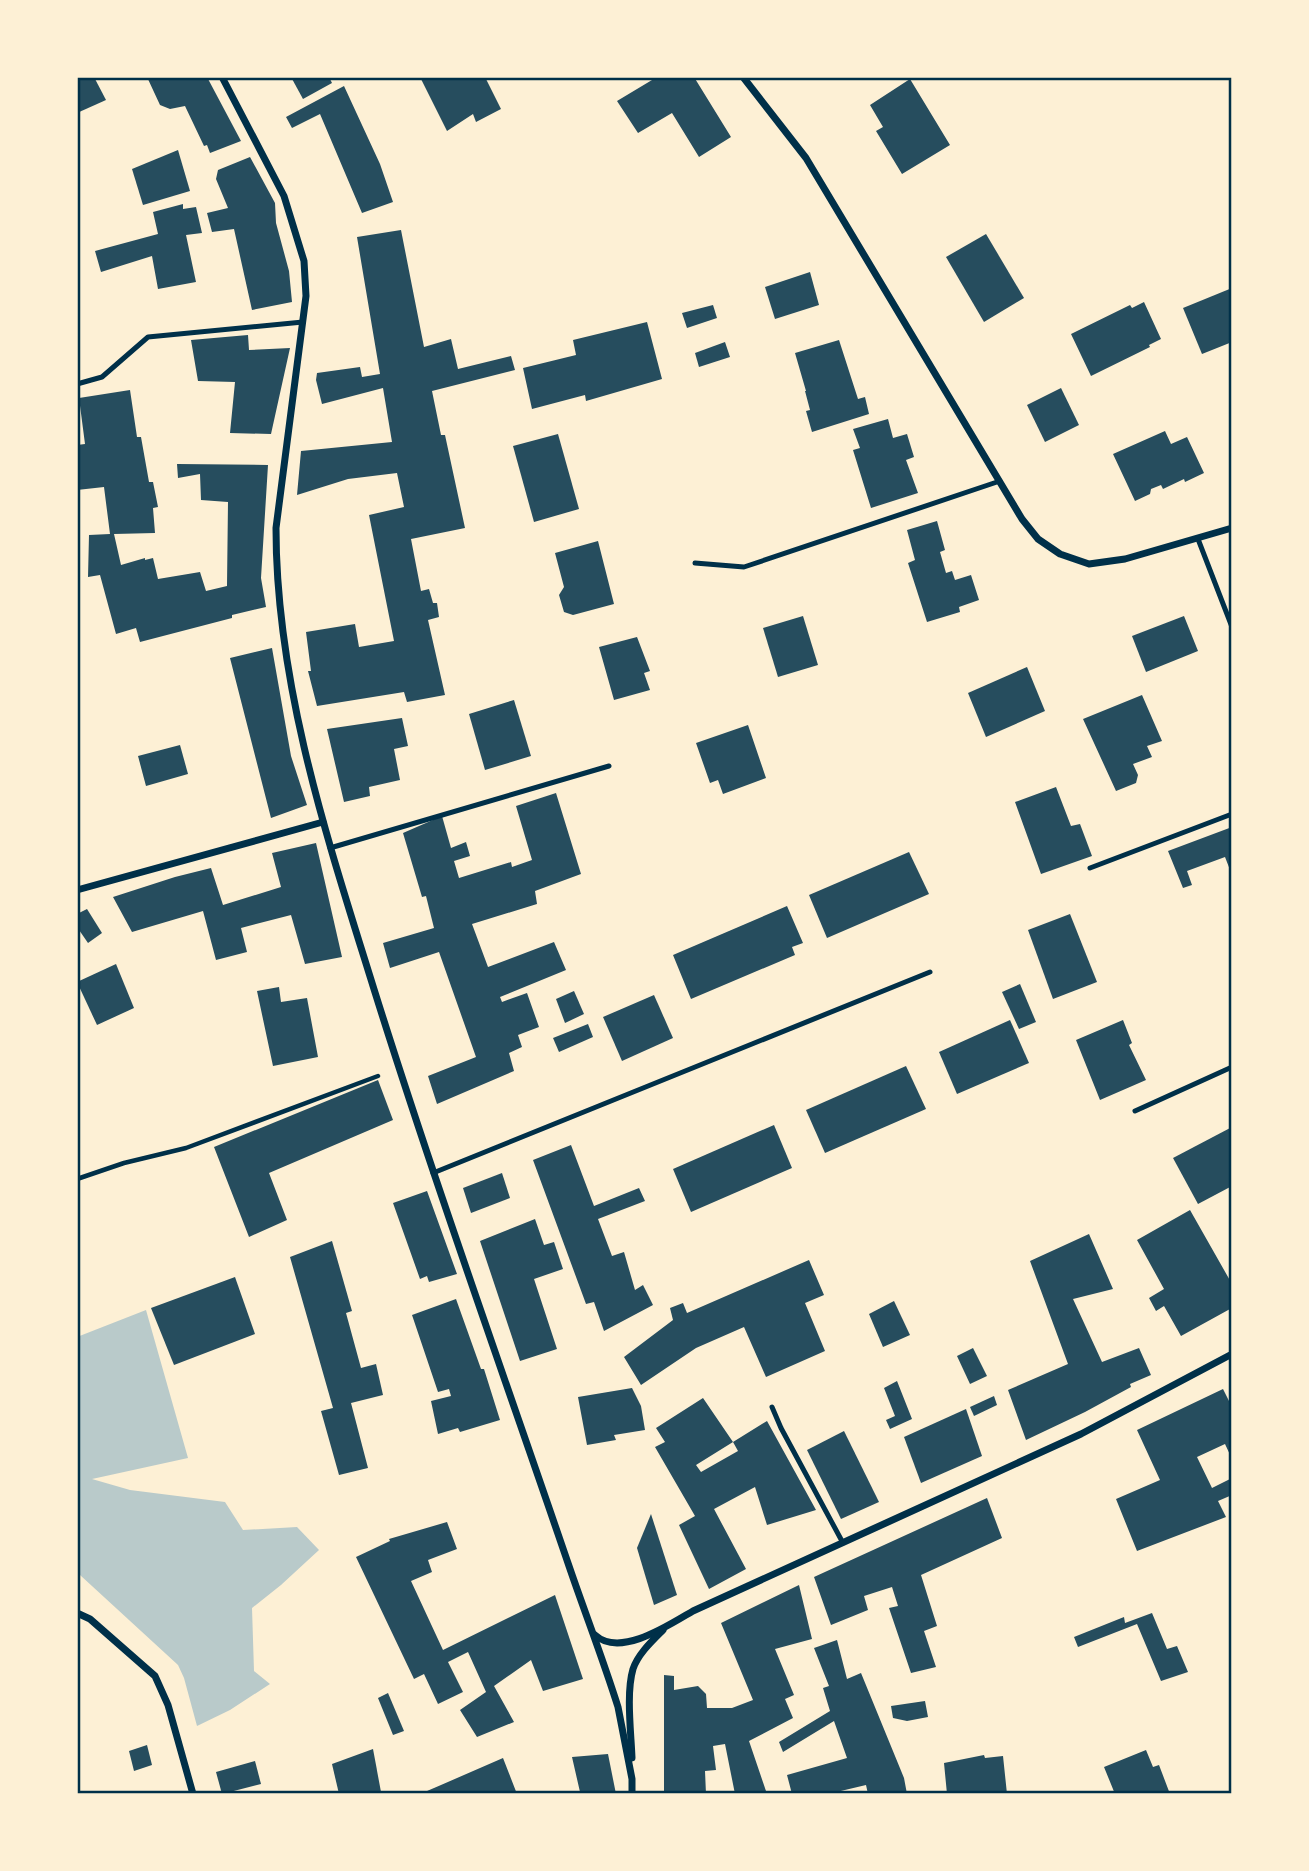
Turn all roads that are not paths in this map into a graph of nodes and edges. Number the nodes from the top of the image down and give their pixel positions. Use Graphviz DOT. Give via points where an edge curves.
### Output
graph roads {
  1 [pos="222,77"];
  2 [pos="743,77"];
  3 [pos="303,322"];
  4 [pos="77,384"];
  5 [pos="1000,481"];
  6 [pos="1232,528"];
  7 [pos="1198,539"];
  8 [pos="695,563"];
  9 [pos="1232,627"];
  10 [pos="610,766"];
  11 [pos="1232,814"];
  12 [pos="323,822"];
  13 [pos="330,848"];
  14 [pos="1090,868"];
  15 [pos="77,890"];
  16 [pos="930,972"];
  17 [pos="1232,1067"];
  18 [pos="1135,1111"];
  19 [pos="433,1173"];
  20 [pos="1232,1354"];
  21 [pos="772,1407"];
  22 [pos="843,1543"];
  23 [pos="77,1613"];
  24 [pos="666,1627"];
  25 [pos="590,1628"];
  26 [pos="632,1779"];
  27 [pos="193,1794"];
  28 [pos="632,1794"];
  1 -- 3 [label="street" via="293,221 304,261"];
  2 -- 5 [label="street" via="806,158"];
  3 -- 4 [label="lane" via="148,337 102,377"];
  3 -- 12 [label="street" via="276,556 284,645"];
  5 -- 7 [label="street" via="1038,539 1060,554 1089,564"];
  5 -- 8 [label="lane" via="744,567"];
  6 -- 7 [label="street"];
  7 -- 9 [label="lane"];
  10 -- 13 [label="lane"];
  11 -- 14 [label="lane"];
  12 -- 13 [label="street"];
  12 -- 15 [label="street"];
  13 -- 19 [label="street"];
  16 -- 19 [label="lane"];
  17 -- 18 [label="lane"];
  19 -- 25 [label="street"];
  20 -- 22 [label="street" via="1081,1434"];
  21 -- 22 [label="lane"];
  22 -- 24 [label="street"];
  23 -- 27 [label="street" via="90,1619 155,1676 169,1704"];
  24 -- 25 [label="street" via="626,1642 602,1640"];
  24 -- 26 [label="street" via="634,1667 630,1684"];
  25 -- 26 [label="street" via="618,1707"];
  26 -- 28 [label="street"];
}
